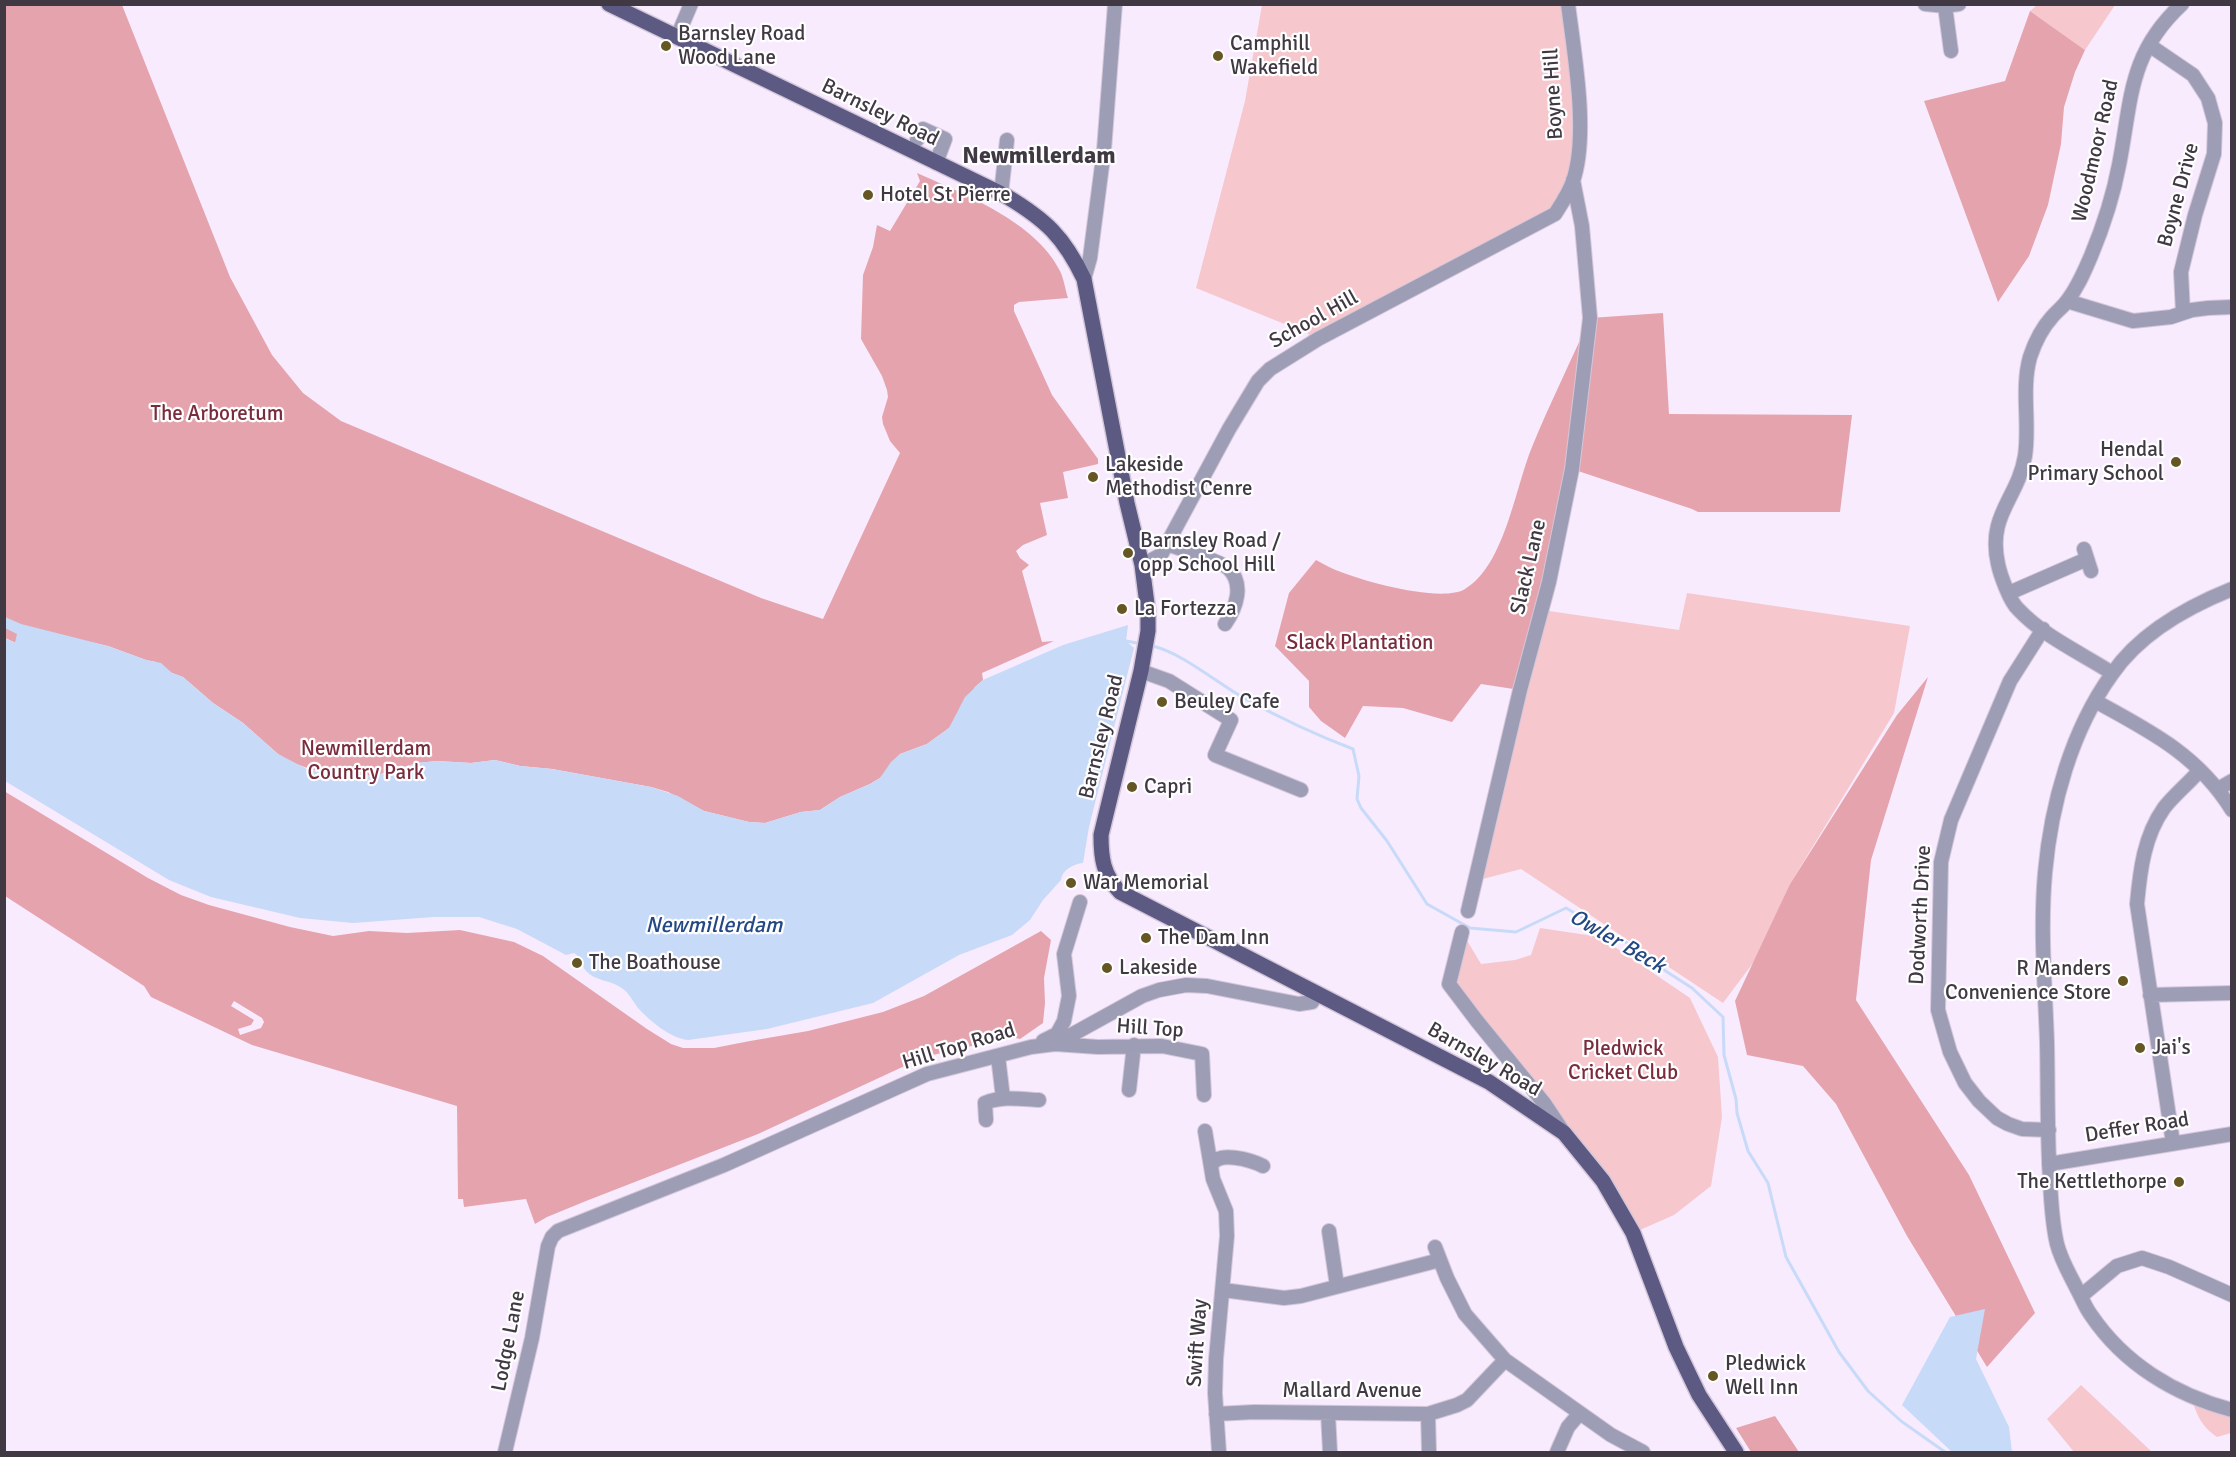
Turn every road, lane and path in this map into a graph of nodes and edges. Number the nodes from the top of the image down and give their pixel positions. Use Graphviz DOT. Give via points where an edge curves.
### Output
graph roads {
  1 [pos="609,4"];
  2 [pos="691,4"];
  3 [pos="1115,4"];
  4 [pos="1568,4"];
  5 [pos="1924,4"];
  6 [pos="1959,4"];
  7 [pos="2182,4"];
  8 [pos="1944,6"];
  9 [pos="677,37"];
  10 [pos="2149,45"];
  11 [pos="1951,51"];
  12 [pos="917,140"];
  13 [pos="1006,140"];
  14 [pos="936,163"];
  15 [pos="1573,180"];
  16 [pos="1001,194"];
  17 [pos="1555,214"];
  18 [pos="1582,226"];
  19 [pos="1084,279"];
  20 [pos="2067,301"];
  21 [pos="2232,307"];
  22 [pos="2183,313"];
  23 [pos="1167,544"];
  24 [pos="2087,560"];
  25 [pos="1142,565"];
  26 [pos="2232,590"];
  27 [pos="2009,593"];
  28 [pos="1225,624"];
  29 [pos="2043,629"];
  30 [pos="1141,671"];
  31 [pos="2112,673"];
  32 [pos="2095,701"];
  33 [pos="2200,770"];
  34 [pos="2232,781"];
  35 [pos="2218,789"];
  36 [pos="1300,790"];
  37 [pos="2232,810"];
  38 [pos="1080,902"];
  39 [pos="1468,911"];
  40 [pos="1461,933"];
  41 [pos="1317,993"];
  42 [pos="2232,993"];
  43 [pos="2150,995"];
  44 [pos="1055,1044"];
  45 [pos="1134,1045"];
  46 [pos="1031,1047"];
  47 [pos="998,1056"];
  48 [pos="1129,1090"];
  49 [pos="1204,1095"];
  50 [pos="1003,1098"];
  51 [pos="1039,1100"];
  52 [pos="986,1120"];
  53 [pos="2049,1130"];
  54 [pos="1205,1131"];
  55 [pos="1564,1133"];
  56 [pos="2232,1134"];
  57 [pos="2174,1143"];
  58 [pos="2049,1164"];
  59 [pos="1211,1166"];
  60 [pos="1263,1166"];
  61 [pos="552,1237"];
  62 [pos="1325,1240"];
  63 [pos="1337,1286"];
  64 [pos="1223,1290"];
  65 [pos="2232,1295"];
  66 [pos="2081,1296"];
  67 [pos="1505,1360"];
  68 [pos="2232,1410"];
  69 [pos="1328,1413"];
  70 [pos="1580,1413"];
  71 [pos="1216,1414"];
  72 [pos="1428,1414"];
  73 [pos="506,1452"];
  74 [pos="1219,1452"];
  75 [pos="1330,1452"];
  76 [pos="1429,1452"];
  77 [pos="1557,1452"];
  78 [pos="1643,1452"];
  79 [pos="1736,1452"];
  1 -- 9 [label="main road, Barnsley Road"];
  2 -- 9 [label="street"];
  3 -- 19 [label="street" via="1104,150"];
  4 -- 15 [label="street, Boyne Hill" via="1580,131"];
  5 -- 8 [label="street"];
  6 -- 8 [label="street"];
  7 -- 10 [label="street, Woodmoor Road" via="2162,24"];
  8 -- 11 [label="street"];
  9 -- 14 [label="main road, Barnsley Road"];
  10 -- 20 [label="street, Woodmoor Road" via="2136,70 2119,165 2102,228 2080,281"];
  10 -- 22 [label="street, Boyne Drive" via="2193,75 2208,98 2215,123 2214,154 2181,272"];
  12 -- 14 [label="street" via="923,129 945,139"];
  13 -- 16 [label="street"];
  14 -- 16 [label="main road, Barnsley Road"];
  15 -- 17 [label="street"];
  15 -- 18 [label="street, Slack Lane"];
  16 -- 19 [label="main road, Barnsley Road" via="1053,230"];
  17 -- 18 [label="street" via="1571,215"];
  17 -- 23 [label="street, School Hill" via="1309,344 1270,369 1233,421"];
  18 -- 39 [label="street, Slack Lane" via="1590,318 1572,469 1549,582"];
  19 -- 25 [label="main road, Barnsley Road"];
  20 -- 22 [label="street" via="2133,321"];
  20 -- 27 [label="street, Woodmoor Road" via="2050,318 2029,360 2022,473 1996,526 1998,566"];
  21 -- 22 [label="street"];
  23 -- 25 [label="street, School Hill" via="1161,555"];
  23 -- 28 [label="street" via="1227,568 1238,590"];
  24 -- 27 [label="street"];
  25 -- 30 [label="main road, Barnsley Road" via="1148,612"];
  26 -- 31 [label="street" via="2170,620"];
  27 -- 29 [label="street, Woodmoor Road" via="2016,608"];
  29 -- 31 [label="street, Woodmoor Road"];
  29 -- 53 [label="street, Dodworth Drive" via="2010,681 1945,840 1939,899 1938,1010 1950,1052 1979,1101 2008,1124"];
  30 -- 36 [label="street" via="1169,681 1231,720 1215,755"];
  30 -- 41 [label="main road, Barnsley Road" via="1103,824 1101,846 1107,876 1120,892"];
  31 -- 32 [label="street"];
  32 -- 33 [label="street" via="2168,742"];
  32 -- 53 [label="street" via="2071,754 2049,835 2044,876"];
  33 -- 35 [label="street"];
  33 -- 43 [label="street" via="2164,808 2139,874 2137,904"];
  34 -- 35 [label="street"];
  35 -- 37 [label="street"];
  38 -- 46 [label="street" via="1064,954 1068,996 1064,1021 1057,1034"];
  40 -- 55 [label="street" via="1449,984"];
  41 -- 44 [label="street, Hill Top Road" via="1312,1002 1299,1004 1207,986 1158,990"];
  41 -- 55 [label="main road, Barnsley Road" via="1489,1082"];
  42 -- 43 [label="street"];
  43 -- 57 [label="street"];
  44 -- 45 [label="street, Hill Top"];
  44 -- 46 [label="street, Hill Top Road"];
  45 -- 48 [label="street"];
  45 -- 49 [label="street, Hill Top" via="1202,1054"];
  46 -- 47 [label="street, Hill Top Road"];
  47 -- 50 [label="street"];
  47 -- 61 [label="street, Hill Top Road" via="927,1074 723,1165 565,1228"];
  50 -- 51 [label="street"];
  50 -- 52 [label="street" via="985,1104"];
  53 -- 58 [label="street"];
  54 -- 59 [label="street, Swift Way"];
  55 -- 79 [label="main road, Barnsley Road" via="1603,1181 1633,1233 1676,1347 1699,1395"];
  56 -- 57 [label="street, Deffer Road"];
  57 -- 58 [label="street, Deffer Road"];
  58 -- 66 [label="street" via="2057,1245"];
  59 -- 60 [label="street" via="1216,1160 1239,1157"];
  59 -- 64 [label="street, Swift Way" via="1226,1211 1222,1231"];
  61 -- 73 [label="street, Lodge Lane"];
  62 -- 63 [label="street"];
  63 -- 64 [label="street" via="1284,1298"];
  63 -- 67 [label="street" via="1438,1253 1466,1314"];
  64 -- 71 [label="street, Swift Way" via="1216,1348"];
  65 -- 66 [label="street" via="2142,1258 2117,1266"];
  66 -- 68 [label="street" via="2090,1315 2109,1338 2149,1375 2191,1397"];
  67 -- 70 [label="street"];
  67 -- 72 [label="street, Mallard Avenue" via="1467,1400"];
  69 -- 71 [label="street, Mallard Avenue"];
  69 -- 72 [label="street, Mallard Avenue"];
  69 -- 75 [label="street"];
  70 -- 77 [label="street" via="1568,1427"];
  70 -- 78 [label="street"];
  71 -- 74 [label="street, Swift Way"];
  72 -- 76 [label="street"];
}
